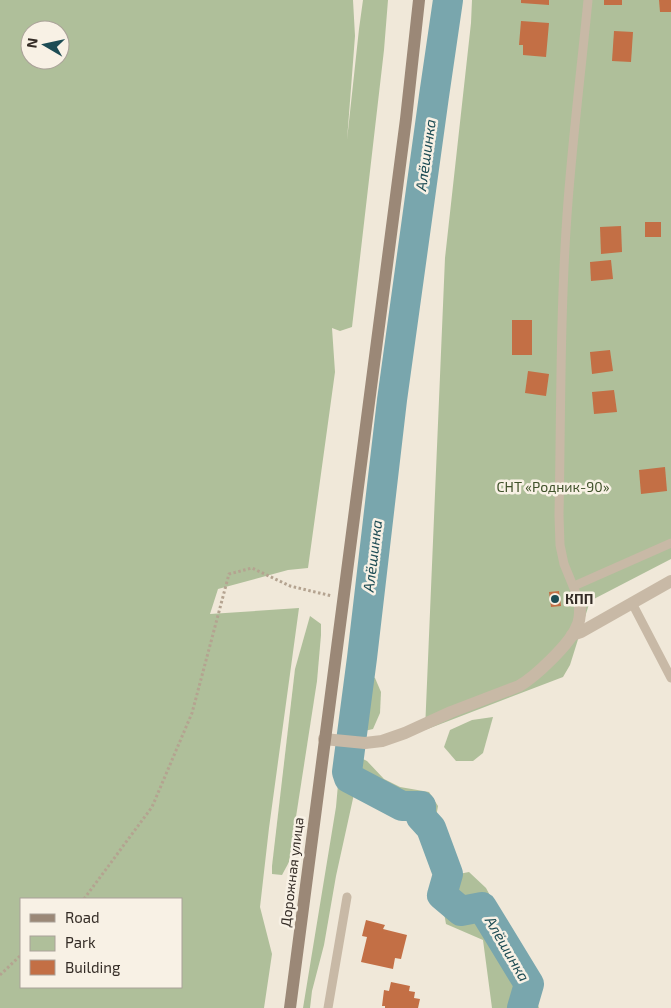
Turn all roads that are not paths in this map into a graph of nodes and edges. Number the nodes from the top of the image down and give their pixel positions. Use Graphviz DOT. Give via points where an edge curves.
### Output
graph roads {
  1 [pos="419,0"];
  2 [pos="588,0"];
  3 [pos="671,543"];
  4 [pos="671,581"];
  5 [pos="574,586"];
  6 [pos="580,603"];
  7 [pos="632,603"];
  8 [pos="572,635"];
  9 [pos="671,678"];
  10 [pos="324,739"];
  11 [pos="347,897"];
  12 [pos="290,1008"];
  13 [pos="328,1008"];
  1 -- 10 [label="street, Дорожная улица"];
  2 -- 5 [label="lane" via="568,208 563,320 559,522 564,564"];
  3 -- 5 [label="lane"];
  4 -- 7 [label="street"];
  5 -- 6 [label="lane"];
  6 -- 8 [label="street" via="578,626"];
  7 -- 8 [label="street"];
  7 -- 9 [label="lane"];
  8 -- 10 [label="street" via="526,682 505,692 382,741 365,743"];
  10 -- 12 [label="street, Дорожная улица"];
  11 -- 13 [label="lane"];
}
